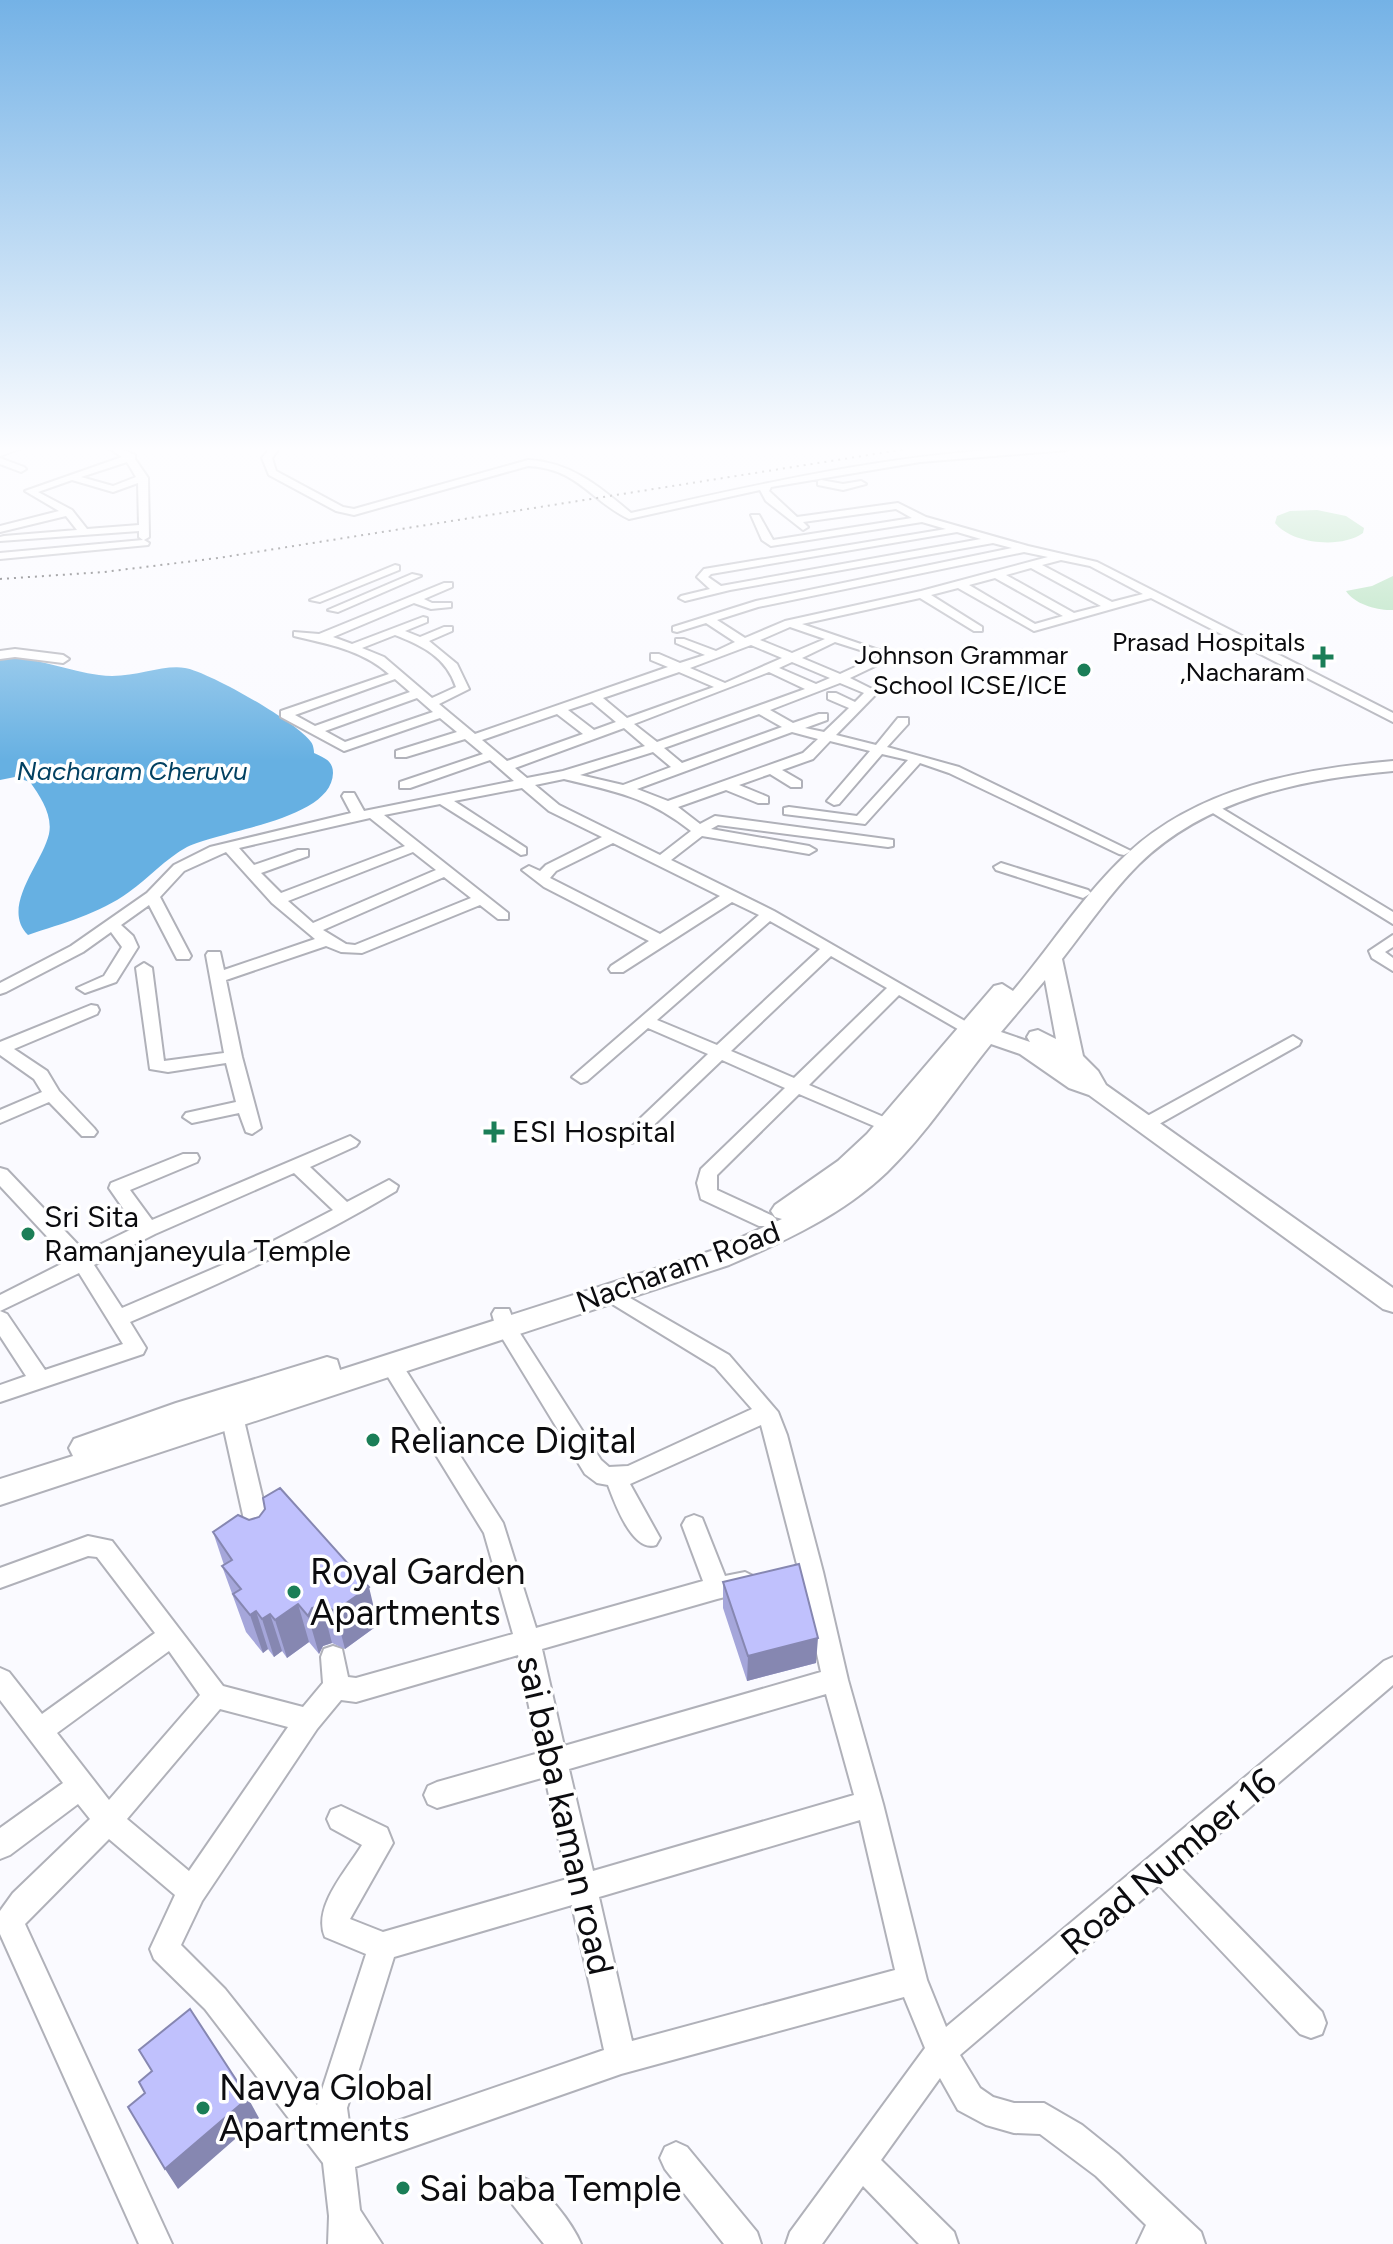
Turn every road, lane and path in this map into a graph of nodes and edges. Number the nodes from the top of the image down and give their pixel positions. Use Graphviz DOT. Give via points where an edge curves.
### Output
graph roads {
  1 [pos="24,552"];
  2 [pos="73,552"];
  3 [pos="830,552"];
  4 [pos="836,552"];
  5 [pos="931,552"];
  6 [pos="1013,552"];
  7 [pos="1038,552"];
  8 [pos="27,554"];
  9 [pos="0,556"];
  10 [pos="1062,557"];
  11 [pos="1031,564"];
  12 [pos="852,566"];
  13 [pos="395,568"];
  14 [pos="994,573"];
  15 [pos="416,576"];
  16 [pos="874,582"];
  17 [pos="959,584"];
  18 [pos="448,585"];
  19 [pos="350,586"];
  20 [pos="724,588"];
  21 [pos="370,594"];
  22 [pos="922,594"];
  23 [pos="1154,594"];
  24 [pos="685,598"];
  25 [pos="898,598"];
  26 [pos="414,599"];
  27 [pos="316,600"];
  28 [pos="756,604"];
  29 [pos="398,605"];
  30 [pos="447,605"];
  31 [pos="1110,606"];
  32 [pos="334,610"];
  33 [pos="1073,617"];
  34 [pos="707,619"];
  35 [pos="423,620"];
  36 [pos="789,623"];
  37 [pos="448,629"];
  38 [pos="978,629"];
  39 [pos="395,631"];
  40 [pos="298,634"];
  41 [pos="320,638"];
  42 [pos="420,641"];
  43 [pos="830,641"];
  44 [pos="750,642"];
  45 [pos="355,647"];
  46 [pos="718,654"];
  47 [pos="0,655"];
  48 [pos="655,657"];
  49 [pos="796,658"];
  50 [pos="63,659"];
  51 [pos="735,659"];
  52 [pos="749,665"];
  53 [pos="682,667"];
  54 [pos="766,670"];
  55 [pos="396,675"];
  56 [pos="845,678"];
  57 [pos="640,682"];
  58 [pos="729,685"];
  59 [pos="816,689"];
  60 [pos="653,690"];
  61 [pos="419,693"];
  62 [pos="750,693"];
  63 [pos="832,696"];
  64 [pos="666,697"];
  65 [pos="595,698"];
  66 [pos="430,703"];
  67 [pos="679,704"];
  68 [pos="856,707"];
  69 [pos="760,709"];
  70 [pos="559,710"];
  71 [pos="442,713"];
  72 [pos="823,717"];
  73 [pos="1393,718"];
  74 [pos="903,721"];
  75 [pos="625,723"];
  76 [pos="794,729"];
  77 [pos="313,731"];
  78 [pos="593,735"];
  79 [pos="470,736"];
  80 [pos="825,736"];
  81 [pos="653,748"];
  82 [pos="880,749"];
  83 [pos="401,754"];
  84 [pos="493,755"];
  85 [pos="917,759"];
  86 [pos="1393,760"];
  87 [pos="1393,766"];
  88 [pos="504,767"];
  89 [pos="681,769"];
  90 [pos="771,769"];
  91 [pos="565,775"];
  92 [pos="522,782"];
  93 [pos="796,784"];
  94 [pos="405,785"];
  95 [pos="726,785"];
  96 [pos="624,789"];
  97 [pos="349,796"];
  98 [pos="443,800"];
  99 [pos="763,800"];
  100 [pos="834,801"];
  101 [pos="668,806"];
  102 [pos="1213,807"];
  103 [pos="789,811"];
  104 [pos="368,816"];
  105 [pos="701,832"];
  106 [pos="613,837"];
  107 [pos="888,843"];
  108 [pos="229,846"];
  109 [pos="414,847"];
  110 [pos="809,850"];
  111 [pos="521,851"];
  112 [pos="1124,851"];
  113 [pos="303,853"];
  114 [pos="662,860"];
  115 [pos="1001,867"];
  116 [pos="251,871"];
  117 [pos="446,871"];
  118 [pos="1083,893"];
  119 [pos="732,895"];
  120 [pos="152,896"];
  121 [pos="482,899"];
  122 [pos="277,900"];
  123 [pos="769,914"];
  124 [pos="503,916"];
  125 [pos="1393,919"];
  126 [pos="113,926"];
  127 [pos="314,928"];
  128 [pos="327,940"];
  129 [pos="1393,940"];
  130 [pos="661,941"];
  131 [pos="828,950"];
  132 [pos="214,955"];
  133 [pos="183,956"];
  134 [pos="1051,959"];
  135 [pos="1393,966"];
  136 [pos="144,968"];
  137 [pos="617,969"];
  138 [pos="217,978"];
  139 [pos="85,988"];
  140 [pos="0,989"];
  141 [pos="896,989"];
  142 [pos="91,1010"];
  143 [pos="646,1021"];
  144 [pos="984,1024"];
  145 [pos="1293,1041"];
  146 [pos="719,1051"];
  147 [pos="4,1053"];
  148 [pos="233,1057"];
  149 [pos="1072,1059"];
  150 [pos="581,1077"];
  151 [pos="796,1085"];
  152 [pos="1097,1090"];
  153 [pos="52,1094"];
  154 [pos="248,1105"];
  155 [pos="0,1117"];
  156 [pos="192,1117"];
  157 [pos="1146,1124"];
  158 [pos="887,1125"];
  159 [pos="252,1128"];
  160 [pos="88,1132"];
  161 [pos="631,1137"];
  162 [pos="350,1142"];
  163 [pos="190,1158"];
  164 [pos="298,1166"];
  165 [pos="0,1174"];
  166 [pos="389,1186"];
  167 [pos="346,1212"];
  168 [pos="766,1221"];
  169 [pos="148,1229"];
  170 [pos="82,1262"];
  171 [pos="611,1294"];
  172 [pos="1393,1302"];
  173 [pos="0,1304"];
  174 [pos="119,1318"];
  175 [pos="0,1319"];
  176 [pos="504,1321"];
  177 [pos="391,1364"];
  178 [pos="40,1380"];
  179 [pos="0,1394"];
  180 [pos="767,1412"];
  181 [pos="232,1416"];
  182 [pos="0,1476"];
  183 [pos="616,1476"];
  184 [pos="0,1492"];
  185 [pos="694,1525"];
  186 [pos="648,1538"];
  187 [pos="262,1546"];
  188 [pos="811,1572"];
  189 [pos="0,1578"];
  190 [pos="717,1588"];
  191 [pos="172,1635"];
  192 [pos="528,1643"];
  193 [pos="333,1657"];
  194 [pos="1393,1669"];
  195 [pos="835,1680"];
  196 [pos="336,1687"];
  197 [pos="2,1688"];
  198 [pos="215,1696"];
  199 [pos="308,1720"];
  200 [pos="39,1731"];
  201 [pos="553,1761"];
  202 [pos="81,1786"];
  203 [pos="437,1795"];
  204 [pos="870,1804"];
  205 [pos="341,1819"];
  206 [pos="108,1821"];
  207 [pos="0,1845"];
  208 [pos="1161,1867"];
  209 [pos="581,1886"];
  210 [pos="192,1891"];
  211 [pos="3,1923"];
  212 [pos="383,1946"];
  213 [pos="912,1980"];
  214 [pos="1311,2023"];
  215 [pos="941,2051"];
  216 [pos="621,2059"];
  217 [pos="338,2157"];
  218 [pos="676,2158"];
  219 [pos="862,2163"];
  220 [pos="524,2194"];
  221 [pos="344,2230"];
  222 [pos="1169,2237"];
  223 [pos="156,2244"];
  224 [pos="366,2244"];
  225 [pos="565,2244"];
  226 [pos="745,2244"];
  227 [pos="802,2244"];
  228 [pos="942,2244"];
  1 -- 8 [label="street"];
  2 -- 8 [label="street"];
  3 -- 20 [label="street" via="708,571 702,577"];
  4 -- 12 [label="street"];
  5 -- 12 [label="street"];
  6 -- 16 [label="street"];
  7 -- 10 [label="street"];
  8 -- 9 [label="street"];
  10 -- 11 [label="street"];
  10 -- 23 [label="street" via="1093,564"];
  11 -- 14 [label="street"];
  11 -- 31 [label="street"];
  12 -- 16 [label="street"];
  12 -- 20 [label="street"];
  13 -- 19 [label="street"];
  14 -- 17 [label="street"];
  14 -- 33 [label="street"];
  15 -- 21 [label="street"];
  16 -- 25 [label="street"];
  16 -- 28 [label="street"];
  17 -- 22 [label="street"];
  17 -- 33 [label="street" via="1034,628"];
  18 -- 26 [label="street"];
  19 -- 21 [label="street"];
  19 -- 27 [label="street"];
  20 -- 24 [label="street"];
  20 -- 28 [label="street"];
  21 -- 29 [label="street"];
  21 -- 32 [label="street"];
  22 -- 25 [label="street"];
  22 -- 38 [label="street"];
  23 -- 31 [label="street"];
  23 -- 73 [label="street"];
  25 -- 36 [label="street"];
  26 -- 29 [label="street"];
  26 -- 30 [label="street"];
  28 -- 34 [label="street"];
  29 -- 41 [label="street"];
  31 -- 33 [label="street"];
  34 -- 44 [label="street"];
  34 -- 46 [label="street" via="678,635"];
  35 -- 39 [label="street"];
  36 -- 44 [label="street"];
  36 -- 56 [label="street" via="890,656"];
  37 -- 42 [label="street"];
  39 -- 42 [label="street"];
  39 -- 45 [label="street"];
  40 -- 41 [label="street"];
  41 -- 45 [label="street"];
  42 -- 66 [label="street" via="451,661 463,689"];
  43 -- 49 [label="street"];
  44 -- 46 [label="street"];
  44 -- 49 [label="street"];
  45 -- 55 [label="street"];
  46 -- 51 [label="street"];
  46 -- 53 [label="street"];
  47 -- 50 [label="street"];
  48 -- 53 [label="street"];
  49 -- 54 [label="street"];
  49 -- 56 [label="street"];
  52 -- 54 [label="street"];
  53 -- 57 [label="street"];
  53 -- 58 [label="street"];
  54 -- 58 [label="street"];
  54 -- 59 [label="street"];
  55 -- 61 [label="street"];
  55 -- 77 [label="street" via="285,714"];
  56 -- 59 [label="street"];
  56 -- 68 [label="street" via="872,692"];
  57 -- 60 [label="street"];
  57 -- 65 [label="street"];
  58 -- 62 [label="street"];
  58 -- 67 [label="street"];
  59 -- 69 [label="street"];
  61 -- 66 [label="street"];
  61 -- 77 [label="street"];
  63 -- 68 [label="street"];
  64 -- 67 [label="street"];
  65 -- 70 [label="street"];
  65 -- 75 [label="street"];
  66 -- 71 [label="street"];
  67 -- 75 [label="street"];
  68 -- 80 [label="street"];
  69 -- 76 [label="street"];
  69 -- 81 [label="street"];
  70 -- 78 [label="street"];
  70 -- 79 [label="street"];
  71 -- 77 [label="street" via="344,747"];
  71 -- 79 [label="street"];
  72 -- 76 [label="street"];
  74 -- 82 [label="street"];
  75 -- 78 [label="street"];
  75 -- 81 [label="street"];
  76 -- 80 [label="street"];
  76 -- 89 [label="street"];
  78 -- 88 [label="street"];
  79 -- 83 [label="street"];
  79 -- 84 [label="street"];
  80 -- 82 [label="street"];
  80 -- 90 [label="street" via="808,756"];
  81 -- 89 [label="street"];
  81 -- 91 [label="street"];
  82 -- 85 [label="street"];
  82 -- 100 [label="street"];
  84 -- 88 [label="street"];
  84 -- 94 [label="street"];
  85 -- 103 [label="street" via="860,821"];
  85 -- 112 [label="street" via="954,770"];
  86 -- 112 [label="main road, Nacharam Road" via="1313,770 1238,789 1163,825"];
  87 -- 102 [label="main road, Nacharam Road" via="1294,780"];
  88 -- 92 [label="street"];
  89 -- 96 [label="street"];
  90 -- 93 [label="street"];
  90 -- 95 [label="street"];
  91 -- 92 [label="street"];
  91 -- 96 [label="street"];
  92 -- 98 [label="street"];
  92 -- 106 [label="street" via="554,808"];
  95 -- 99 [label="street"];
  95 -- 101 [label="street"];
  96 -- 101 [label="street"];
  97 -- 104 [label="street"];
  98 -- 104 [label="street"];
  98 -- 111 [label="street"];
  101 -- 105 [label="street"];
  102 -- 125 [label="street"];
  102 -- 134 [label="main road, Nacharam Road" via="1134,858"];
  104 -- 108 [label="street"];
  104 -- 109 [label="street"];
  105 -- 107 [label="street" via="715,820"];
  105 -- 110 [label="street"];
  105 -- 114 [label="street"];
  106 -- 114 [label="street"];
  106 -- 130 [label="street" via="536,874"];
  108 -- 116 [label="street"];
  108 -- 120 [label="street" via="179,868"];
  109 -- 117 [label="street"];
  109 -- 122 [label="street"];
  112 -- 118 [label="main road, Nacharam Road"];
  113 -- 116 [label="street"];
  114 -- 119 [label="street"];
  115 -- 118 [label="street"];
  116 -- 122 [label="street"];
  117 -- 121 [label="street"];
  117 -- 127 [label="street"];
  118 -- 144 [label="main road, Nacharam Road"];
  119 -- 123 [label="street"];
  119 -- 130 [label="street"];
  120 -- 126 [label="street"];
  120 -- 133 [label="street"];
  121 -- 124 [label="street"];
  121 -- 128 [label="street" via="356,950 340,949"];
  122 -- 127 [label="street"];
  123 -- 131 [label="street"];
  123 -- 143 [label="street"];
  126 -- 139 [label="street" via="130,947 110,979"];
  126 -- 140 [label="street"];
  127 -- 128 [label="street"];
  128 -- 138 [label="street"];
  129 -- 135 [label="street" via="1377,951"];
  130 -- 137 [label="street"];
  131 -- 141 [label="street"];
  131 -- 146 [label="street"];
  132 -- 138 [label="street"];
  134 -- 144 [label="main road, Nacharam Road"];
  134 -- 149 [label="main road"];
  136 -- 148 [label="street" via="156,1065"];
  138 -- 148 [label="street"];
  141 -- 144 [label="street"];
  141 -- 151 [label="street"];
  142 -- 147 [label="street"];
  143 -- 146 [label="street"];
  143 -- 150 [label="street"];
  144 -- 149 [label="main road" via="1036,1036"];
  144 -- 152 [label="main road" via="1077,1083"];
  144 -- 158 [label="main road, Nacharam Road"];
  144 -- 171 [label="main road, Nacharam Road" via="868,1175 813,1215 720,1258"];
  145 -- 157 [label="street"];
  146 -- 151 [label="street"];
  146 -- 161 [label="street"];
  147 -- 153 [label="street" via="41,1075"];
  148 -- 154 [label="street"];
  149 -- 152 [label="main road" via="1091,1076"];
  151 -- 158 [label="street"];
  151 -- 168 [label="street" via="708,1173 708,1194"];
  152 -- 157 [label="main road"];
  153 -- 155 [label="street"];
  153 -- 160 [label="street"];
  154 -- 156 [label="street"];
  154 -- 159 [label="street"];
  157 -- 172 [label="main road"];
  158 -- 168 [label="main road, Nacharam Road" via="842,1172"];
  162 -- 164 [label="street"];
  163 -- 169 [label="street" via="118,1188"];
  164 -- 167 [label="street"];
  164 -- 169 [label="street"];
  165 -- 170 [label="street"];
  166 -- 167 [label="street"];
  167 -- 174 [label="street"];
  168 -- 176 [label="main road, Nacharam Road"];
  169 -- 170 [label="street"];
  170 -- 173 [label="street"];
  170 -- 174 [label="street"];
  171 -- 176 [label="main road, Nacharam Road"];
  171 -- 180 [label="street" via="722,1361"];
  174 -- 178 [label="street" via="136,1348"];
  175 -- 178 [label="street"];
  176 -- 177 [label="main road, Nacharam Road"];
  176 -- 182 [label="main road, Nacharam Road" via="176,1415"];
  176 -- 183 [label="street" via="593,1467 605,1476"];
  177 -- 181 [label="main road, Nacharam Road"];
  177 -- 192 [label="street, sai baba kaman road" via="495,1530"];
  178 -- 179 [label="street"];
  180 -- 183 [label="street" via="630,1475"];
  180 -- 188 [label="street"];
  181 -- 184 [label="main road, Nacharam Road"];
  181 -- 187 [label="street"];
  183 -- 186 [label="street"];
  185 -- 190 [label="street"];
  188 -- 190 [label="street"];
  188 -- 195 [label="street"];
  189 -- 191 [label="street" via="97,1545"];
  190 -- 192 [label="street"];
  191 -- 198 [label="street"];
  191 -- 200 [label="street"];
  192 -- 196 [label="street" via="356,1690"];
  192 -- 201 [label="street, sai baba kaman road"];
  193 -- 196 [label="street"];
  194 -- 208 [label="street, Road Number 16"];
  195 -- 201 [label="street"];
  195 -- 204 [label="street"];
  196 -- 199 [label="street"];
  197 -- 200 [label="street"];
  198 -- 199 [label="street"];
  198 -- 206 [label="street"];
  199 -- 210 [label="street"];
  200 -- 202 [label="street"];
  201 -- 203 [label="street"];
  201 -- 209 [label="street, sai baba kaman road"];
  202 -- 206 [label="street"];
  202 -- 207 [label="street"];
  204 -- 209 [label="street"];
  204 -- 213 [label="street"];
  205 -- 212 [label="street" via="379,1843 336,1914 335,1927"];
  206 -- 210 [label="street"];
  206 -- 211 [label="street"];
  208 -- 214 [label="street"];
  208 -- 215 [label="street, Road Number 16"];
  209 -- 212 [label="street"];
  209 -- 216 [label="street, sai baba kaman road"];
  210 -- 217 [label="street" via="164,1949 215,1999"];
  211 -- 223 [label="street"];
  212 -- 217 [label="street" via="332,2108"];
  213 -- 215 [label="street"];
  213 -- 216 [label="street"];
  215 -- 219 [label="street, Road Number 16"];
  215 -- 222 [label="street" via="969,2099 1014,2118 1044,2119 1071,2136"];
  216 -- 217 [label="street"];
  217 -- 221 [label="street"];
  218 -- 226 [label="street"];
  219 -- 227 [label="street, Road Number 16"];
  219 -- 228 [label="street"];
  220 -- 225 [label="street"];
  221 -- 224 [label="street"];
}
